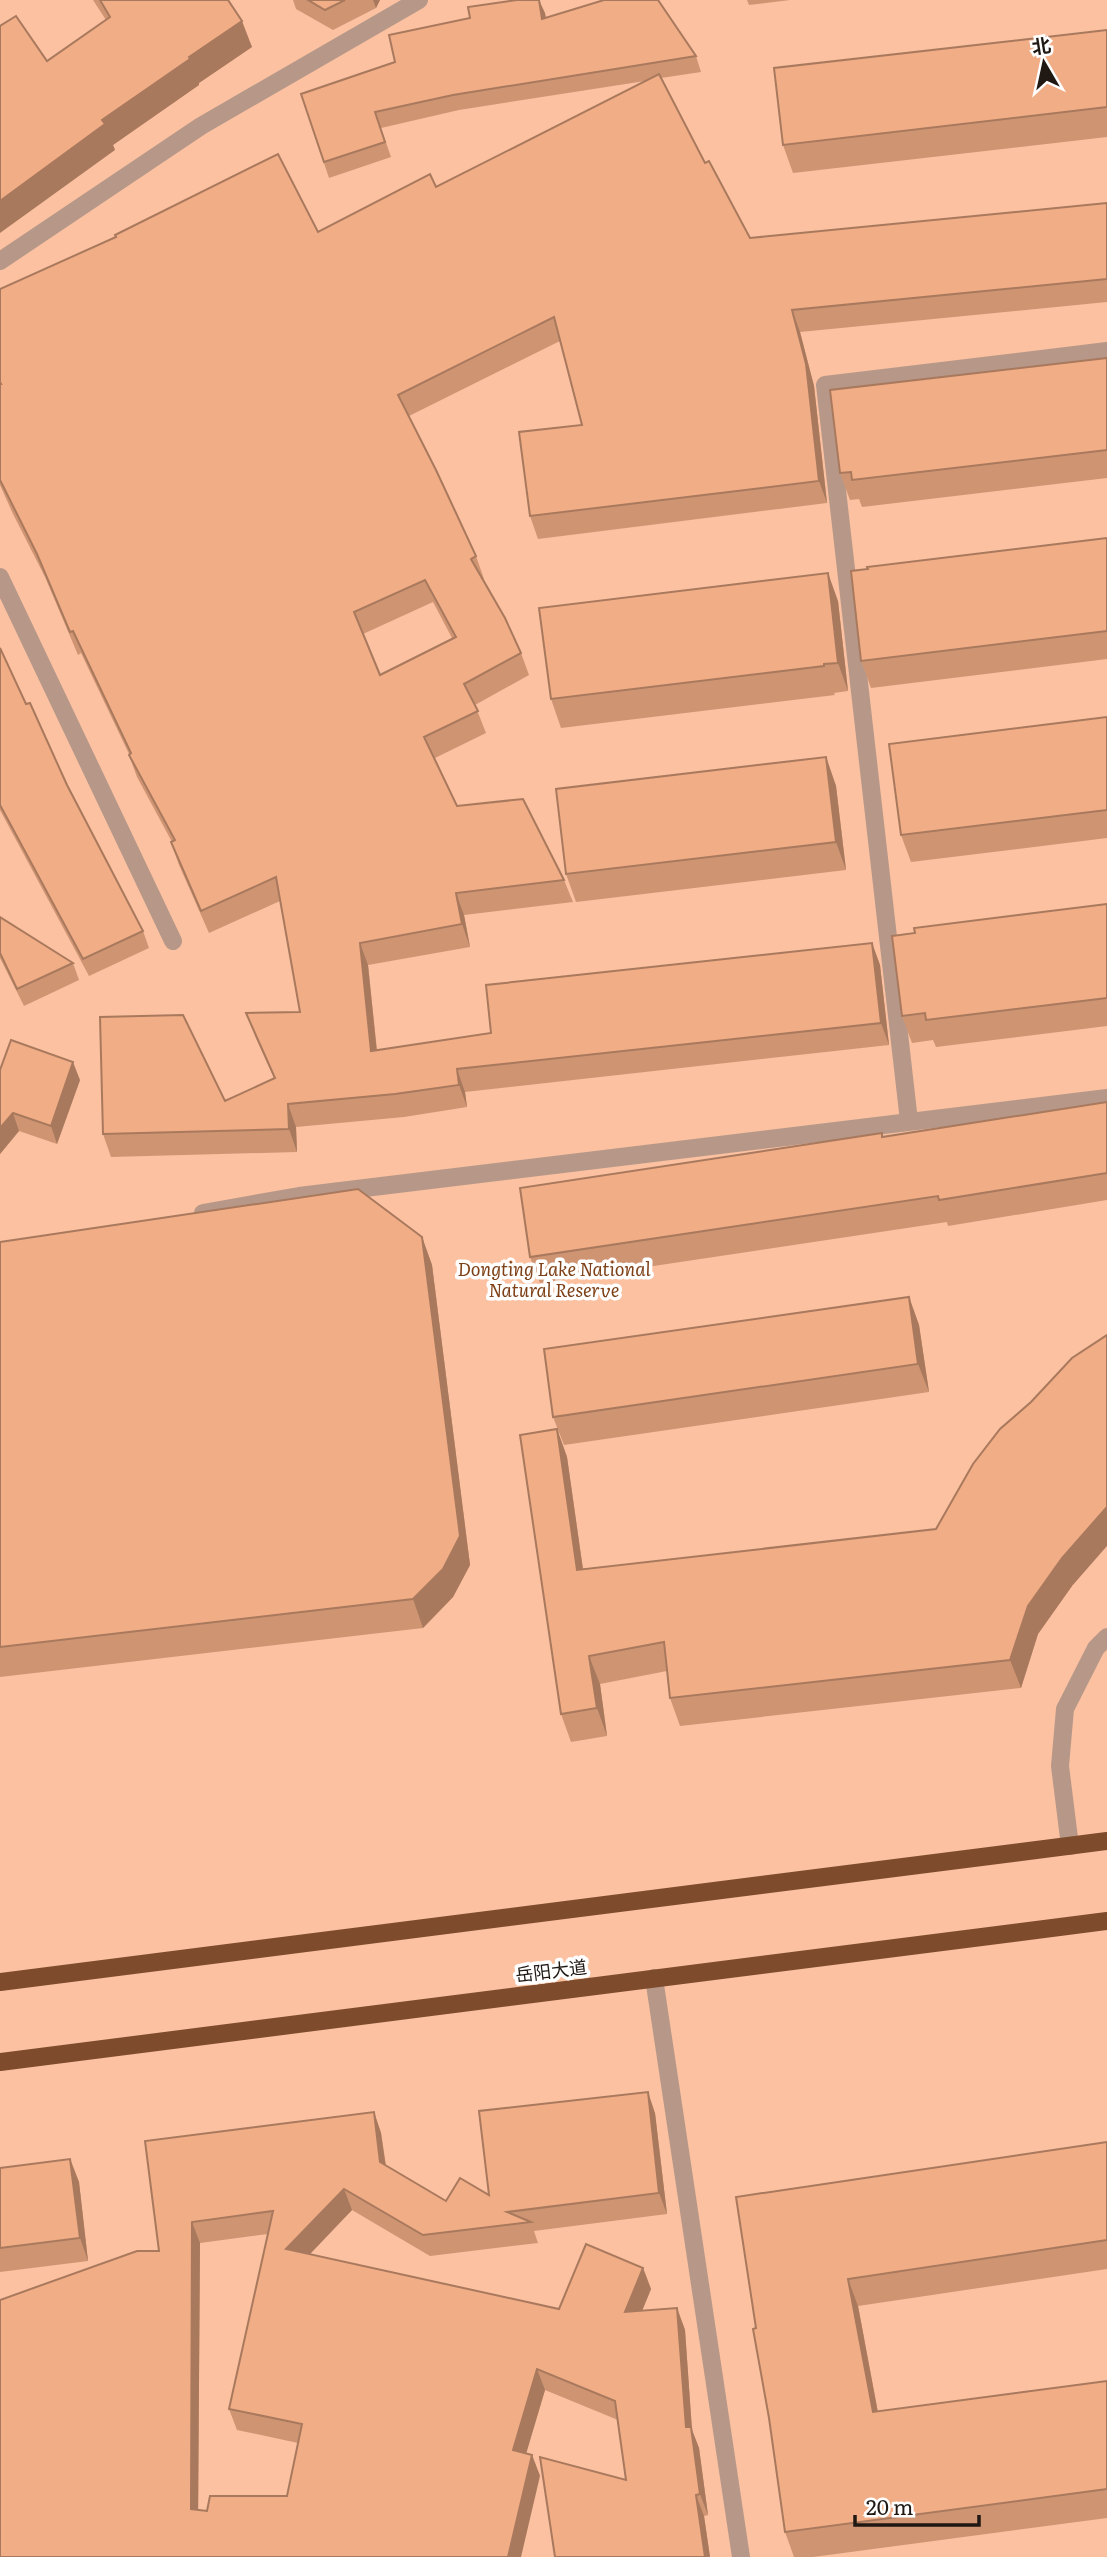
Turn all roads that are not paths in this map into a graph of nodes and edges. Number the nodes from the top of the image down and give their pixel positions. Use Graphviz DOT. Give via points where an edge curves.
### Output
graph roads {
  1 [pos="419,0"];
  2 [pos="0,261"];
  3 [pos="1107,351"];
  4 [pos="0,577"];
  5 [pos="173,942"];
  6 [pos="1107,1098"];
  7 [pos="909,1121"];
  8 [pos="190,1215"];
  9 [pos="1107,1637"];
  10 [pos="1107,1841"];
  11 [pos="1070,1846"];
  12 [pos="1107,1921"];
  13 [pos="654,1978"];
  14 [pos="0,1982"];
  15 [pos="0,2062"];
  16 [pos="741,2557"];
  1 -- 2 [label="street" via="201,126"];
  3 -- 7 [label="street" via="825,385"];
  4 -- 5 [label="street"];
  6 -- 7 [label="street"];
  7 -- 8 [label="street" via="299,1196"];
  9 -- 11 [label="street" via="1096,1648 1065,1709 1060,1766"];
  10 -- 11 [label="main road"];
  11 -- 14 [label="main road"];
  12 -- 13 [label="main road, 岳阳大道"];
  13 -- 15 [label="main road, 岳阳大道"];
  13 -- 16 [label="street"];
}
